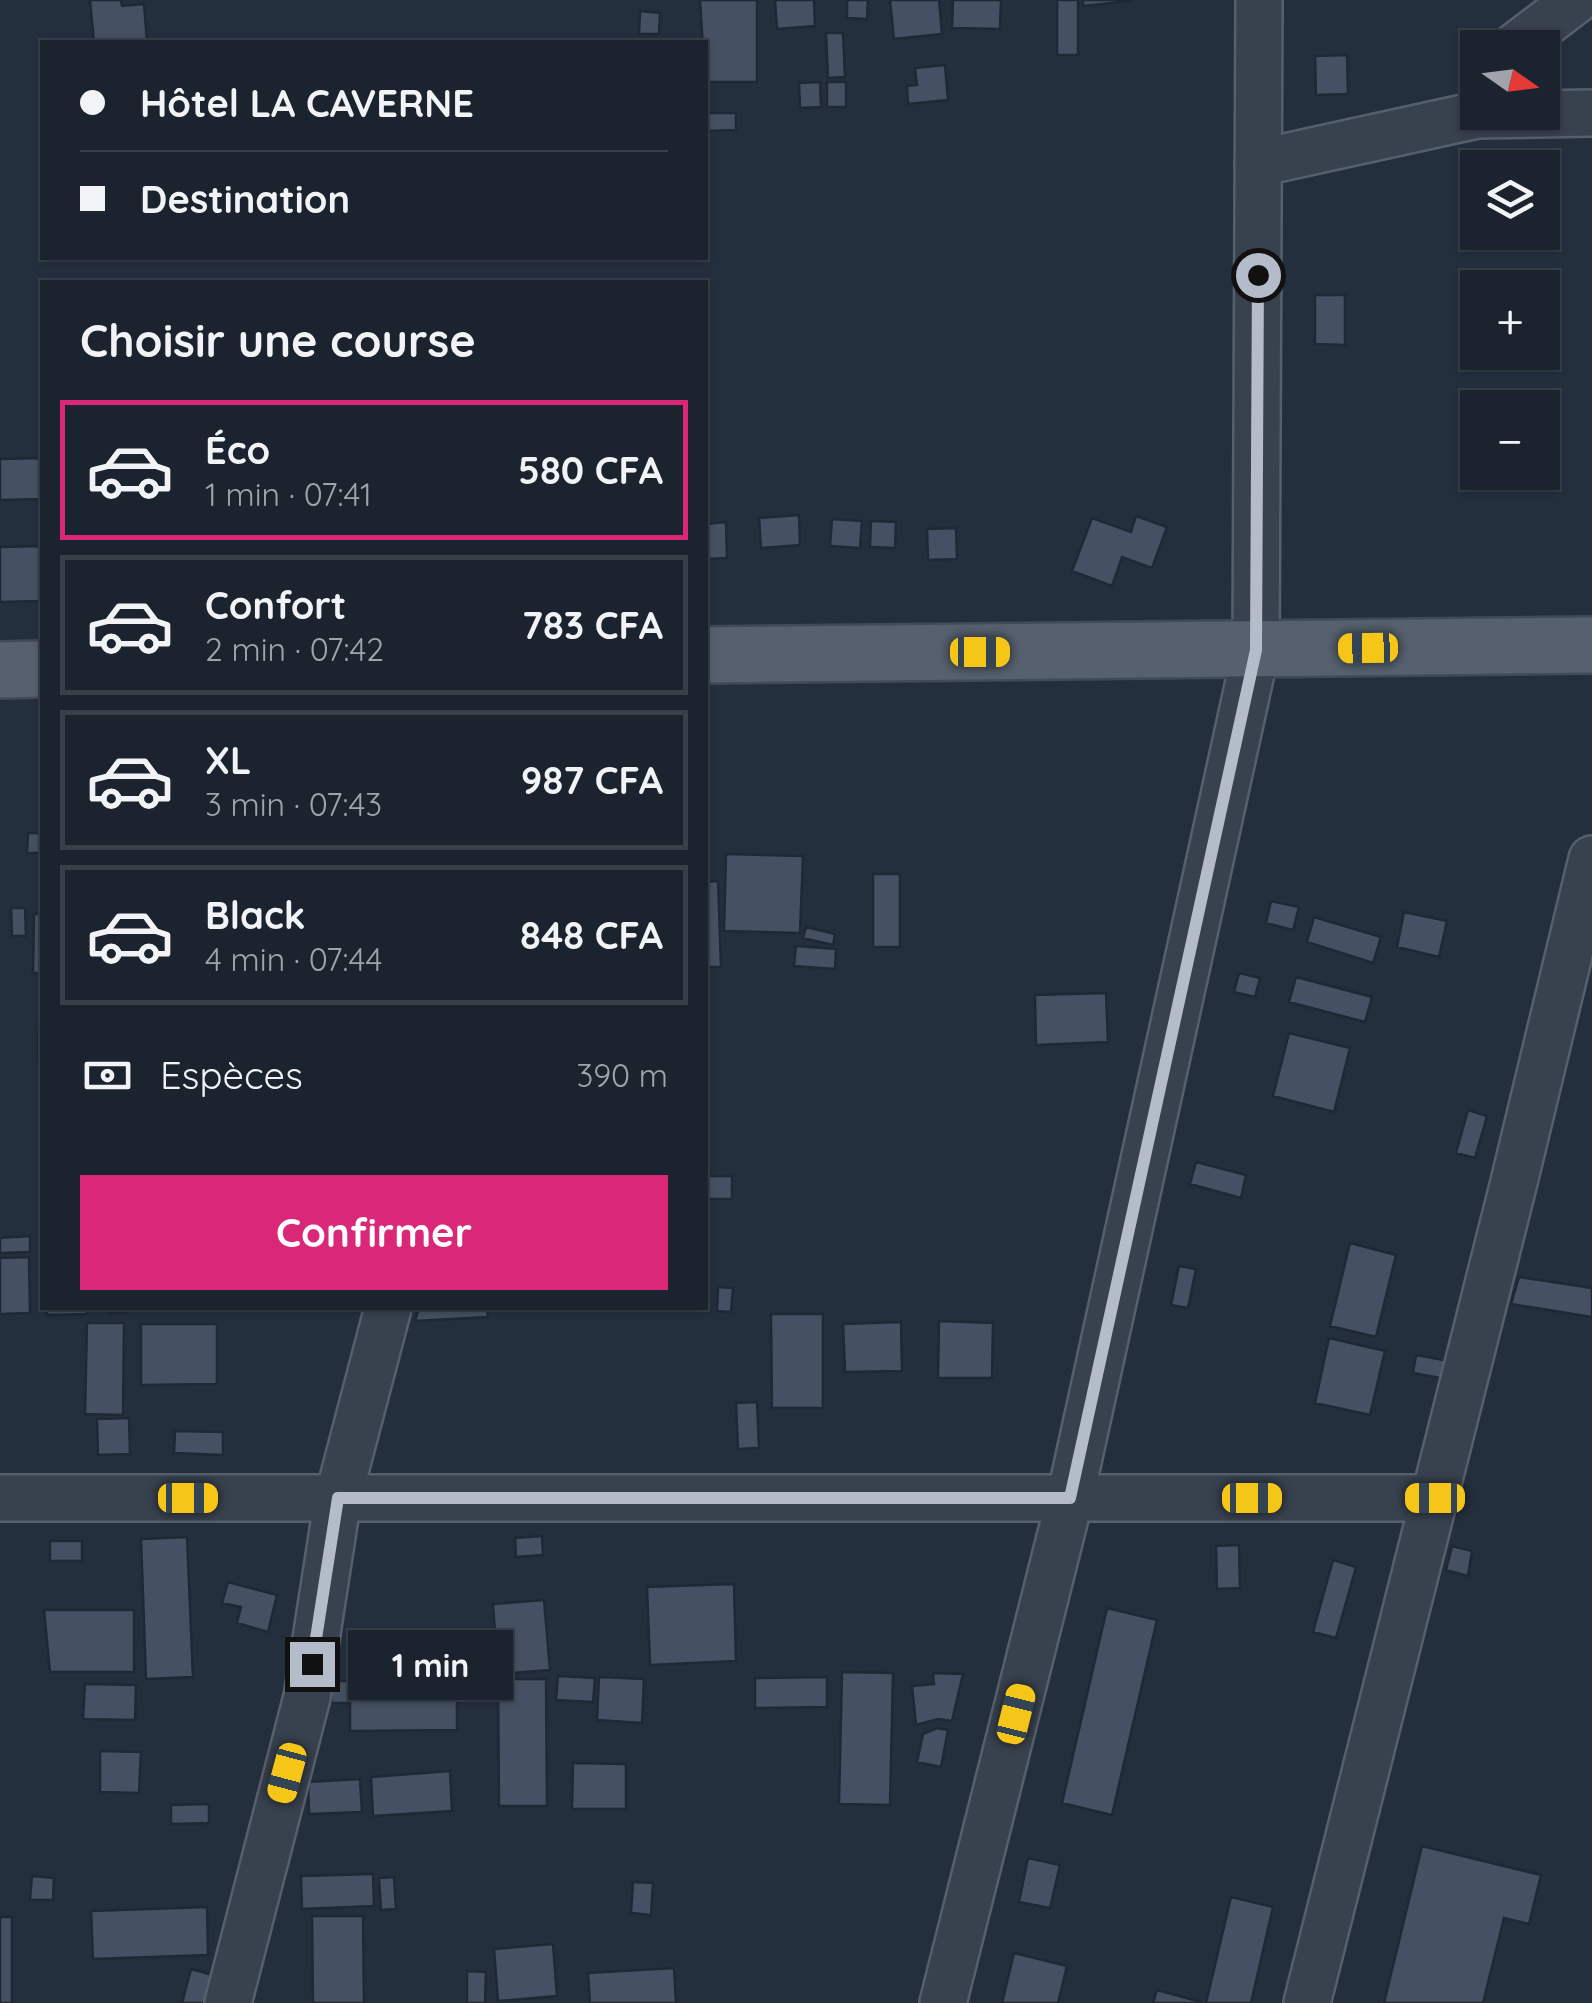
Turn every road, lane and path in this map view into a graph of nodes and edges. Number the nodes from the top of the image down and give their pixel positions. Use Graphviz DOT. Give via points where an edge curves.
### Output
graph roads {
  1 [pos="1260,0"];
  2 [pos="1576,0"];
  3 [pos="1537,30"];
  4 [pos="1560,114"];
  5 [pos="1592,114"];
  6 [pos="1460,117"];
  7 [pos="1258,163"];
  8 [pos="1592,646"];
  9 [pos="1256,650"];
  10 [pos="708,655"];
  11 [pos="40,669"];
  12 [pos="0,670"];
  13 [pos="1592,859"];
  14 [pos="387,1310"];
  15 [pos="0,1498"];
  16 [pos="338,1498"];
  17 [pos="1070,1498"];
  18 [pos="1435,1498"];
  19 [pos="228,2003"];
  20 [pos="943,2003"];
  21 [pos="1307,2003"];
  1 -- 7 [label="street"];
  2 -- 3 [label="street"];
  4 -- 5 [label="street"];
  6 -- 7 [label="street"];
  7 -- 9 [label="street"];
  8 -- 9 [label="main road"];
  9 -- 10 [label="main road"];
  9 -- 17 [label="street"];
  11 -- 12 [label="main road"];
  13 -- 18 [label="street"];
  14 -- 16 [label="street"];
  15 -- 16 [label="street"];
  16 -- 17 [label="street"];
  16 -- 19 [label="street" via="307,1697"];
  17 -- 18 [label="street"];
  17 -- 20 [label="street"];
  18 -- 21 [label="street"];
}
